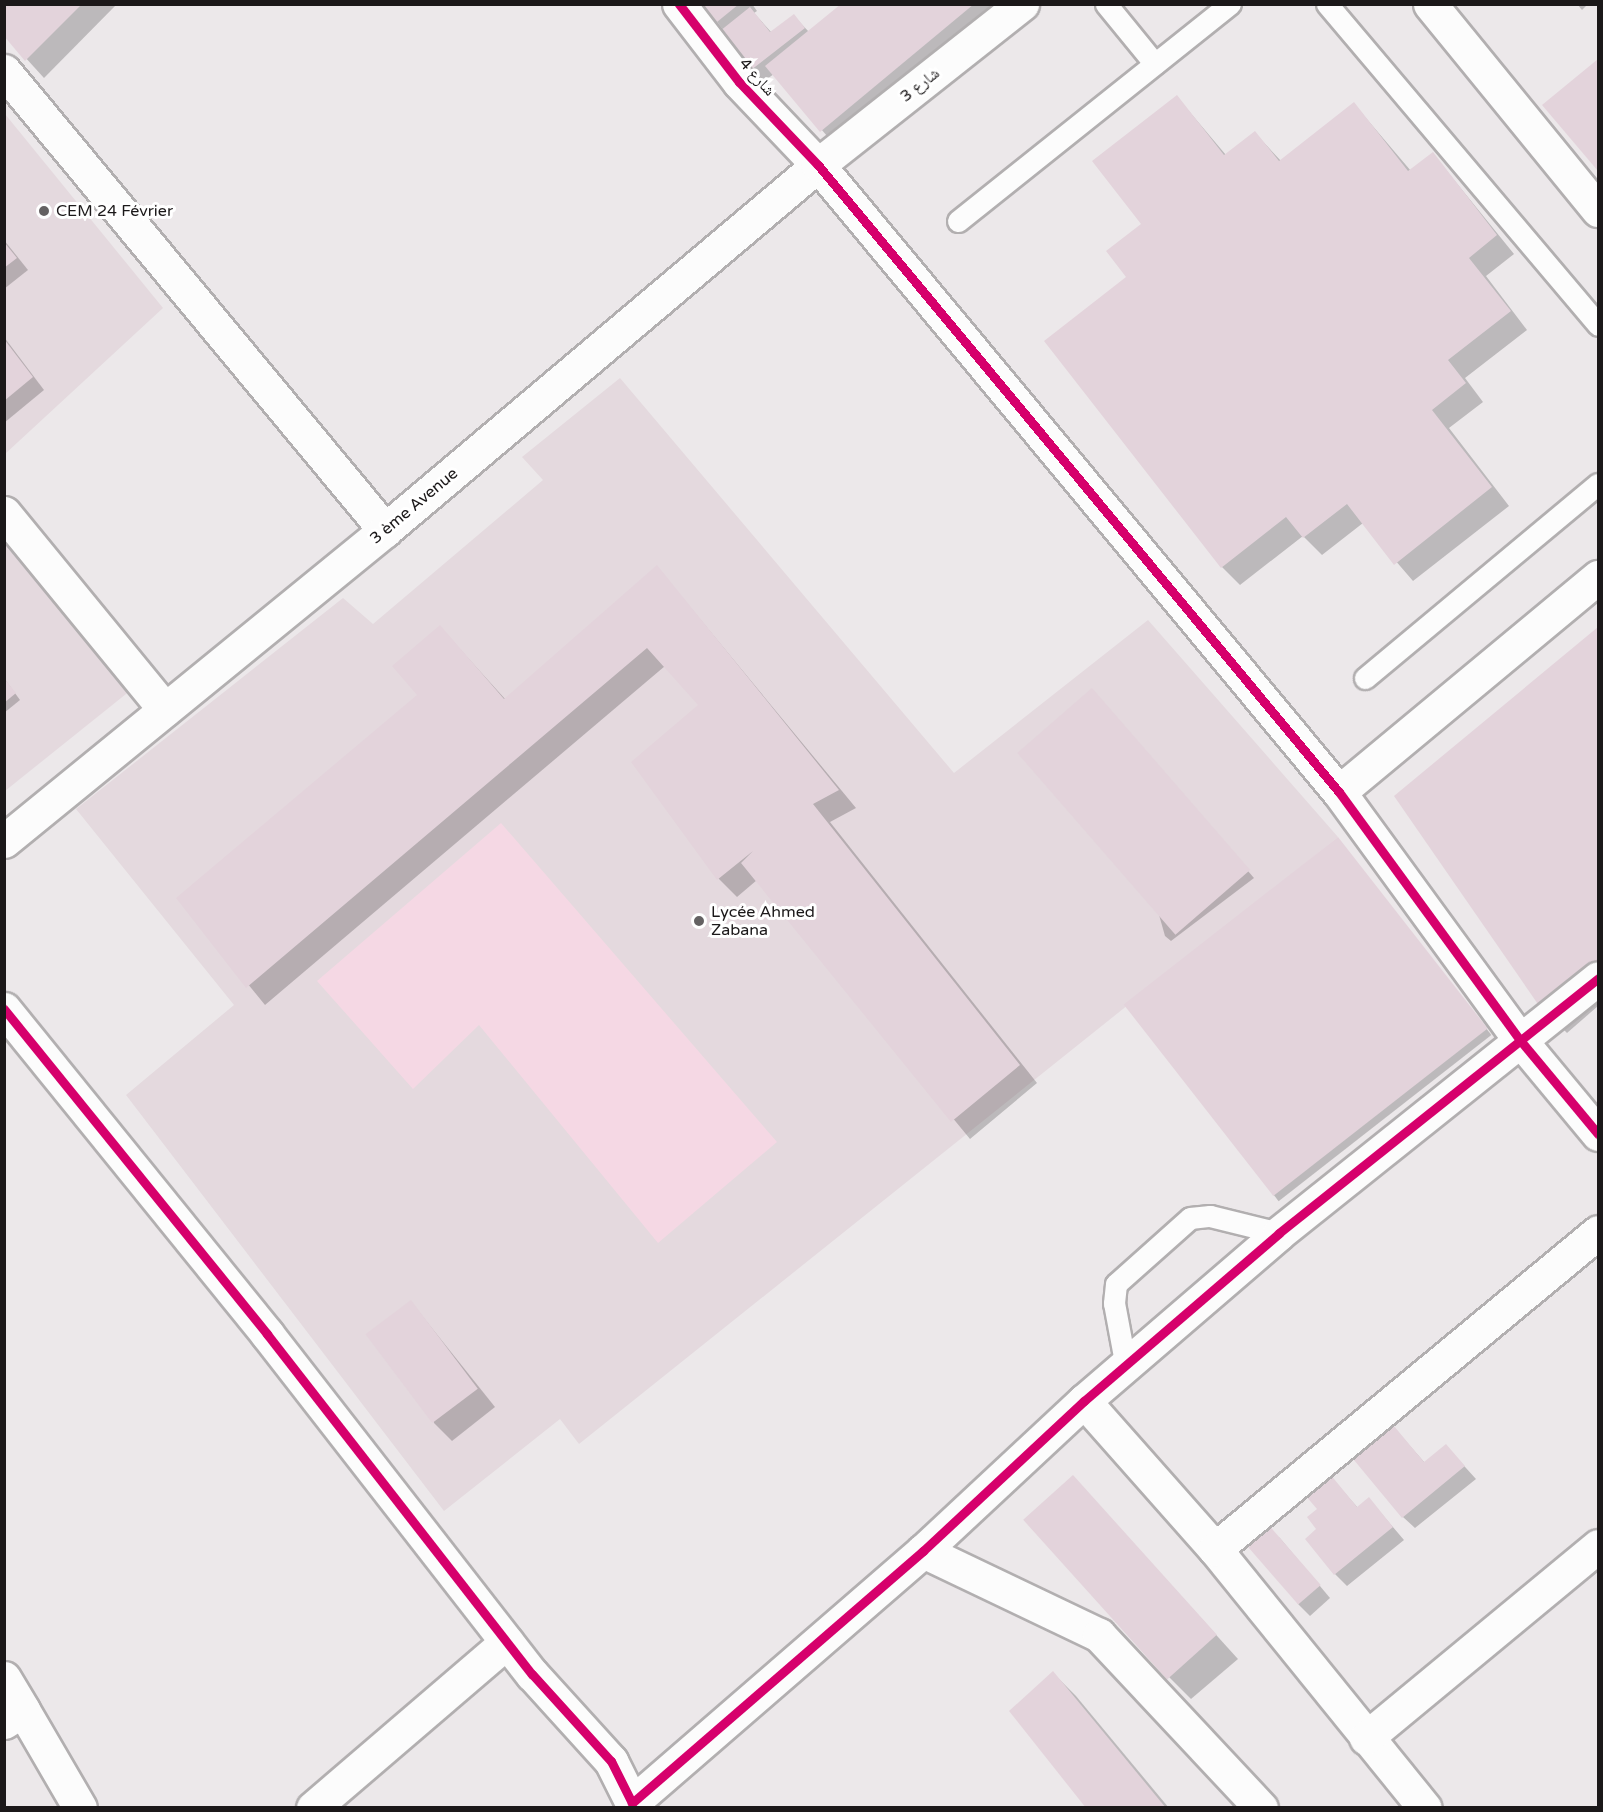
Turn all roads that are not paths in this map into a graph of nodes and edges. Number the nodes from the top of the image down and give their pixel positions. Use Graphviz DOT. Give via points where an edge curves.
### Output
graph roads {
  1 [pos="680,4"];
  2 [pos="1022,4"];
  3 [pos="1106,4"];
  4 [pos="1230,4"];
  5 [pos="1327,4"];
  6 [pos="1430,4"];
  7 [pos="1155,64"];
  8 [pos="4,71"];
  9 [pos="818,165"];
  10 [pos="1599,210"];
  11 [pos="958,221"];
  12 [pos="1599,325"];
  13 [pos="1599,484"];
  14 [pos="4,513"];
  15 [pos="385,530"];
  16 [pos="1599,577"];
  17 [pos="1365,678"];
  18 [pos="165,710"];
  19 [pos="1339,792"];
  20 [pos="4,841"];
  21 [pos="1599,978"];
  22 [pos="4,1009"];
  23 [pos="1520,1040"];
  24 [pos="1599,1134"];
  25 [pos="1599,1232"];
  26 [pos="1279,1233"];
  27 [pos="1126,1367"];
  28 [pos="1084,1401"];
  29 [pos="1599,1546"];
  30 [pos="1215,1549"];
  31 [pos="923,1551"];
  32 [pos="507,1642"];
  33 [pos="4,1678"];
  34 [pos="14,1716"];
  35 [pos="1366,1738"];
  36 [pos="635,1806"];
  37 [pos="1424,1807"];
  38 [pos="80,1808"];
  39 [pos="313,1808"];
  40 [pos="1261,1808"];
  1 -- 9 [label="street, شارع 4" via="739,82"];
  2 -- 9 [label="street, شارع 3"];
  3 -- 7 [label="lane"];
  4 -- 7 [label="lane"];
  5 -- 12 [label="lane"];
  6 -- 10 [label="street"];
  7 -- 11 [label="lane"];
  8 -- 15 [label="street"];
  9 -- 15 [label="street, 3 ème Avenue"];
  9 -- 19 [label="street, شارع 4"];
  13 -- 17 [label="lane"];
  14 -- 18 [label="street"];
  15 -- 18 [label="street, 3 ème Avenue"];
  16 -- 19 [label="street"];
  18 -- 20 [label="street, 3 ème Avenue"];
  19 -- 23 [label="street, شارع 4"];
  21 -- 23 [label="street"];
  22 -- 32 [label="street" via="267,1334"];
  23 -- 24 [label="street, شارع 4"];
  23 -- 26 [label="street"];
  25 -- 30 [label="street"];
  26 -- 27 [label="street"];
  26 -- 27 [label="lane" via="1210,1216 1190,1218 1116,1284 1114,1303"];
  27 -- 28 [label="street"];
  28 -- 30 [label="street"];
  28 -- 31 [label="street"];
  29 -- 35 [label="street"];
  30 -- 35 [label="street"];
  31 -- 36 [label="street"];
  31 -- 40 [label="street" via="1099,1635"];
  32 -- 36 [label="street" via="610,1761"];
  32 -- 39 [label="street"];
  33 -- 34 [label="street"];
  34 -- 38 [label="street"];
  35 -- 37 [label="street"];
}
